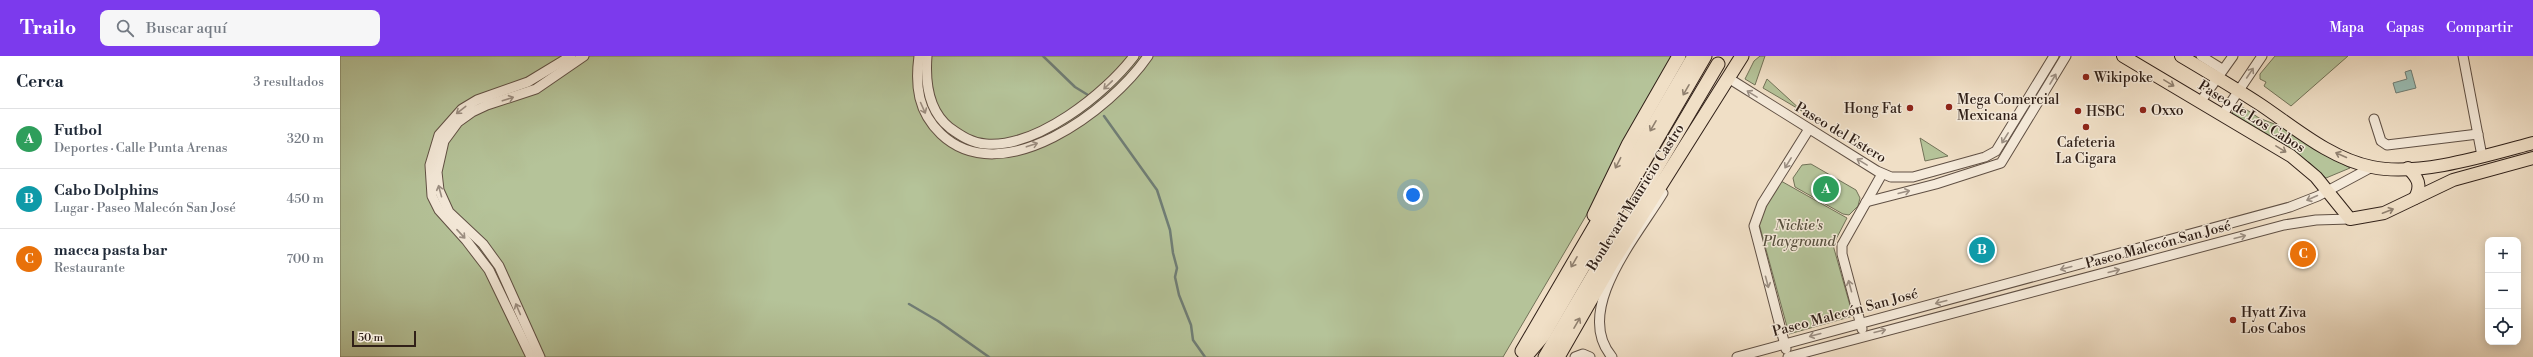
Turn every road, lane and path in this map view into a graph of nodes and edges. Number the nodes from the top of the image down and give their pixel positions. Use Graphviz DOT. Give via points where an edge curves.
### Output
graph roads {
  1 [pos="571,56"];
  2 [pos="584,56"];
  3 [pos="920,56"];
  4 [pos="927,56"];
  5 [pos="1134,56"];
  6 [pos="1148,56"];
  7 [pos="1679,56"];
  8 [pos="1694,56"];
  9 [pos="1705,56"];
  10 [pos="1742,56"];
  11 [pos="1748,56"];
  12 [pos="2054,56"];
  13 [pos="2066,56"];
  14 [pos="2123,56"];
  15 [pos="2181,56"];
  16 [pos="2201,56"];
  17 [pos="2233,56"];
  18 [pos="2262,56"];
  19 [pos="2463,56"];
  20 [pos="1718,64"];
  21 [pos="2220,73"];
  22 [pos="1733,82"];
  23 [pos="922,89"];
  24 [pos="2239,90"];
  25 [pos="2201,101"];
  26 [pos="2024,108"];
  27 [pos="2033,113"];
  28 [pos="2223,114"];
  29 [pos="2374,119"];
  30 [pos="1809,129"];
  31 [pos="2478,134"];
  32 [pos="976,143"];
  33 [pos="2533,143"];
  34 [pos="972,152"];
  35 [pos="2482,156"];
  36 [pos="2533,158"];
  37 [pos="434,166"];
  38 [pos="2372,167"];
  39 [pos="2408,168"];
  40 [pos="1928,173"];
  41 [pos="1882,174"];
  42 [pos="1932,185"];
  43 [pos="2328,191"];
  44 [pos="2416,198"];
  45 [pos="1866,202"];
  46 [pos="1651,214"];
  47 [pos="2350,218"];
  48 [pos="1584,244"];
  49 [pos="1613,261"];
  50 [pos="499,266"];
  51 [pos="489,270"];
  52 [pos="2009,284"];
  53 [pos="2012,298"];
  54 [pos="1861,323"];
  55 [pos="1864,335"];
  56 [pos="1785,344"];
  57 [pos="1610,355"];
  58 [pos="531,357"];
  59 [pos="540,357"];
  60 [pos="1518,357"];
  61 [pos="1525,357"];
  62 [pos="1545,357"];
  63 [pos="1558,357"];
  64 [pos="1575,357"];
  65 [pos="1590,357"];
  66 [pos="1737,357"];
  67 [pos="1788,357"];
  1 -- 37 [label="street, one-way" via="528,82 477,100 462,109 439,135"];
  37 -- 2 [label="street, one-way" via="444,141 458,122 472,112 536,89"];
  3 -- 23 [label="street"];
  4 -- 23 [label="street"];
  5 -- 32 [label="street, one-way" via="1099,93 1046,128 1009,142"];
  34 -- 6 [label="street, one-way" via="986,155 1004,154 1036,144 1068,128 1114,95"];
  7 -- 48 [label="highway, one-way" via="1599,200"];
  8 -- 48 [label="highway, Boulevard Mauricio Castro, one-way"];
  9 -- 61 [label="highway, Boulevard Mauricio Castro, one-way" via="1543,336"];
  10 -- 49 [label="highway, Boulevard Mauricio Castro"];
  11 -- 22 [label="street"];
  12 -- 26 [label="street, Paseo del Estero"];
  27 -- 13 [label="street, one-way"];
  14 -- 25 [label="main road, Paseo de Los Cabos, one-way"];
  15 -- 21 [label="main road, Paseo de Los Cabos"];
  16 -- 21 [label="street"];
  17 -- 21 [label="street"];
  24 -- 18 [label="street, one-way"];
  19 -- 31 [label="street"];
  20 -- 62 [label="highway, Boulevard Mauricio Castro"];
  21 -- 24 [label="main road, Paseo de Los Cabos"];
  21 -- 25 [label="street"];
  30 -- 22 [label="street, Paseo del Estero, one-way"];
  22 -- 46 [label="street"];
  23 -- 32 [label="street" via="946,125"];
  23 -- 34 [label="street, one-way" via="925,113 934,128 949,141"];
  24 -- 28 [label="street"];
  38 -- 24 [label="main road, Paseo de Los Cabos, one-way" via="2328,150"];
  25 -- 28 [label="main road, Paseo de Los Cabos"];
  26 -- 27 [label="street"];
  26 -- 40 [label="street, Paseo del Estero, one-way" via="1996,151 1984,157"];
  27 -- 42 [label="street" via="2002,162"];
  28 -- 43 [label="main road, Paseo de Los Cabos, one-way" via="2291,156"];
  29 -- 31 [label="street" via="2381,141 2387,145"];
  41 -- 30 [label="street, Paseo del Estero, one-way"];
  30 -- 56 [label="street, one-way" via="1762,204 1754,226"];
  31 -- 35 [label="street"];
  32 -- 34 [label="street"];
  33 -- 35 [label="main road"];
  35 -- 39 [label="main road, Paseo de Los Cabos"];
  36 -- 44 [label="main road, Paseo Malecón San José" via="2453,180"];
  50 -- 37 [label="street, one-way" via="483,244 449,212 439,190"];
  37 -- 51 [label="street, one-way" via="432,196 438,210"];
  38 -- 39 [label="main road, Paseo de Los Cabos"];
  38 -- 43 [label="street, Paseo Malecón San José"];
  39 -- 44 [label="main road" via="2420,186"];
  40 -- 41 [label="street, Paseo del Estero" via="1901,178"];
  40 -- 42 [label="street"];
  41 -- 45 [label="street"];
  45 -- 42 [label="street, one-way"];
  43 -- 47 [label="main road, Paseo de Los Cabos"];
  43 -- 52 [label="street, Paseo Malecón San José, one-way" via="2290,207"];
  47 -- 44 [label="main road, Paseo Malecón San José, one-way" via="2384,213"];
  54 -- 45 [label="street, one-way" via="1842,250 1846,235"];
  46 -- 49 [label="highway"];
  46 -- 57 [label="street" via="1610,280 1601,301 1598,312 1599,332"];
  53 -- 47 [label="street, Paseo Malecón San José, one-way" via="2284,225"];
  48 -- 60 [label="highway, Boulevard Mauricio Castro, one-way"];
  63 -- 49 [label="highway, Boulevard Mauricio Castro, one-way"];
  50 -- 51 [label="street"];
  59 -- 50 [label="street, one-way"];
  51 -- 58 [label="street"];
  52 -- 53 [label="street"];
  52 -- 54 [label="street, Paseo Malecón San José, one-way"];
  55 -- 53 [label="street, Paseo Malecón San José, one-way"];
  54 -- 55 [label="street"];
  54 -- 56 [label="street, Paseo Malecón San José, one-way"];
  55 -- 67 [label="street, Paseo Malecón San José"];
  56 -- 66 [label="street, Paseo Malecón San José"];
  56 -- 67 [label="street"];
  64 -- 65 [label="street" via="1583,354"];
}
